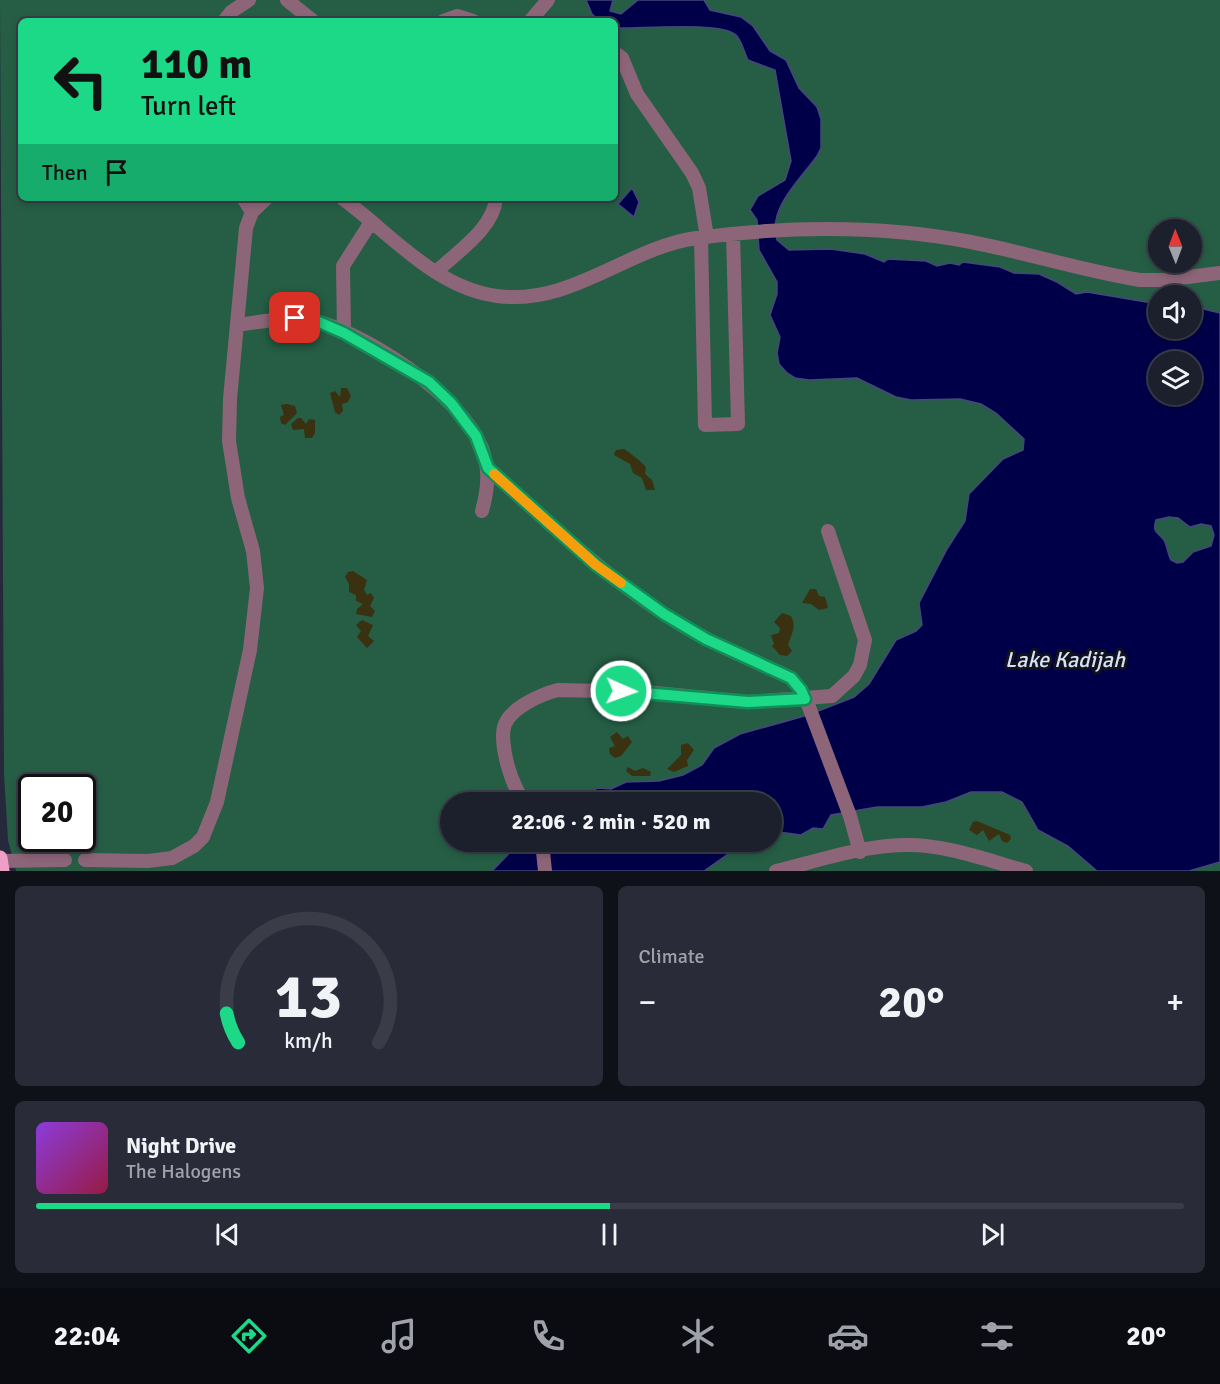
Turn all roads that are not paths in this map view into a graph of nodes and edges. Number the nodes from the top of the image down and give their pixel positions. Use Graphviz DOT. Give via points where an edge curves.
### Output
graph roads {
  1 [pos="249,0"];
  2 [pos="287,0"];
  3 [pos="548,0"];
  4 [pos="226,18"];
  5 [pos="309,18"];
  6 [pos="533,18"];
  7 [pos="618,55"];
  8 [pos="245,201"];
  9 [pos="264,201"];
  10 [pos="346,201"];
  11 [pos="362,201"];
  12 [pos="495,201"];
  13 [pos="354,207"];
  14 [pos="252,212"];
  15 [pos="371,222"];
  16 [pos="733,234"];
  17 [pos="704,237"];
  18 [pos="436,272"];
  19 [pos="1220,273"];
  20 [pos="237,325"];
  21 [pos="344,333"];
  22 [pos="488,468"];
  23 [pos="482,511"];
  24 [pos="828,531"];
  25 [pos="807,703"];
  26 [pos="520,792"];
  27 [pos="543,852"];
  28 [pos="860,852"];
  29 [pos="0,860"];
  30 [pos="65,860"];
  31 [pos="85,860"];
  32 [pos="999,867"];
  33 [pos="2,871"];
  34 [pos="545,871"];
  35 [pos="776,871"];
  36 [pos="1026,871"];
  1 -- 4 [label="lane"];
  2 -- 5 [label="lane"];
  3 -- 6 [label="lane"];
  7 -- 17 [label="lane" via="637,94 692,173 699,188"];
  8 -- 14 [label="lane"];
  9 -- 14 [label="lane"];
  10 -- 13 [label="lane"];
  11 -- 13 [label="lane"];
  12 -- 18 [label="lane" via="484,225"];
  13 -- 15 [label="lane"];
  14 -- 20 [label="lane" via="246,228"];
  15 -- 18 [label="lane"];
  15 -- 21 [label="lane" via="343,266"];
  16 -- 17 [label="lane"];
  16 -- 17 [label="lane" via="738,424 705,425"];
  16 -- 19 [label="lane" via="844,229 931,236 1140,280"];
  17 -- 18 [label="lane" via="666,246 573,286 533,296 484,294"];
  20 -- 21 [label="lane" via="295,318 319,322"];
  20 -- 31 [label="lane" via="229,441 238,498 254,551 258,588 250,650 215,809 203,837 172,858"];
  21 -- 22 [label="lane" via="429,382 476,436"];
  22 -- 23 [label="lane"];
  22 -- 25 [label="lane" via="596,565 706,639 791,678"];
  24 -- 25 [label="lane" via="865,640 865,652 854,676 832,696"];
  25 -- 26 [label="lane" via="645,692 548,692 514,713 505,725 510,774"];
  25 -- 28 [label="lane"];
  27 -- 34 [label="lane"];
  28 -- 32 [label="lane" via="904,845 926,847"];
  28 -- 35 [label="lane"];
  29 -- 30 [label="lane"];
  29 -- 33 [label="main road"];
  32 -- 36 [label="lane"];
}
